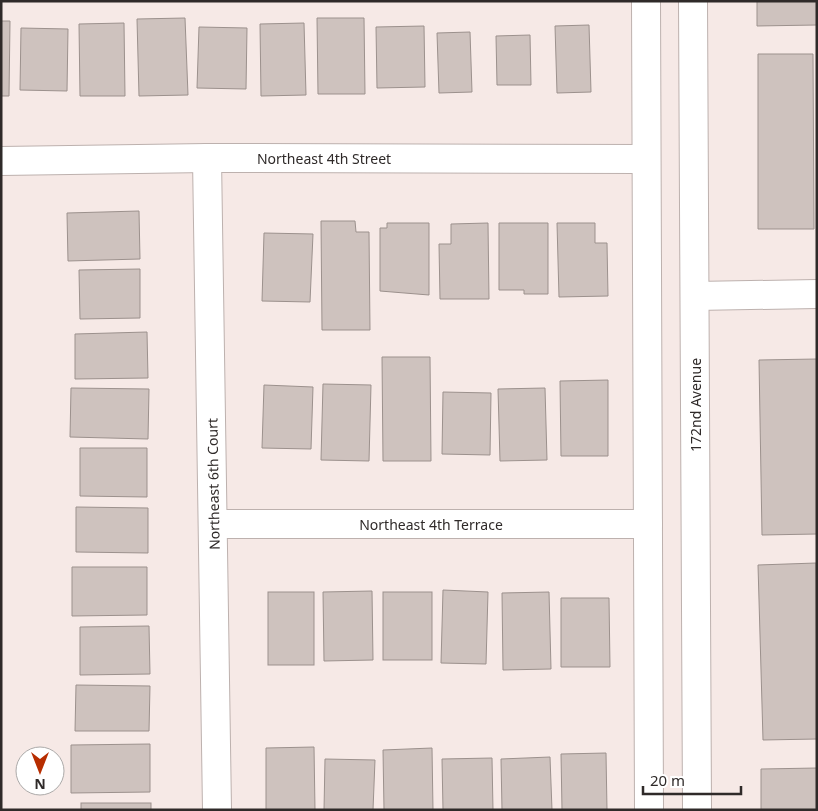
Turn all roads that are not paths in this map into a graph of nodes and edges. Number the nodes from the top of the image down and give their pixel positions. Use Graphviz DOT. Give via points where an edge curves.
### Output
graph roads {
  1 [pos="646,1"];
  2 [pos="693,1"];
  3 [pos="207,158"];
  4 [pos="646,159"];
  5 [pos="1,161"];
  6 [pos="817,294"];
  7 [pos="695,296"];
  8 [pos="213,524"];
  9 [pos="648,524"];
  10 [pos="217,810"];
  11 [pos="649,810"];
  12 [pos="697,810"];
  1 -- 4 [label="street"];
  2 -- 7 [label="street, 172nd Avenue"];
  3 -- 4 [label="street, Northeast 4th Street"];
  3 -- 5 [label="street, Northeast 4th Street"];
  3 -- 8 [label="street, Northeast 6th Court"];
  4 -- 9 [label="street"];
  6 -- 7 [label="street"];
  7 -- 12 [label="street, 172nd Avenue"];
  8 -- 9 [label="street, Northeast 4th Terrace"];
  8 -- 10 [label="street, Northeast 6th Court"];
  9 -- 11 [label="street"];
}
